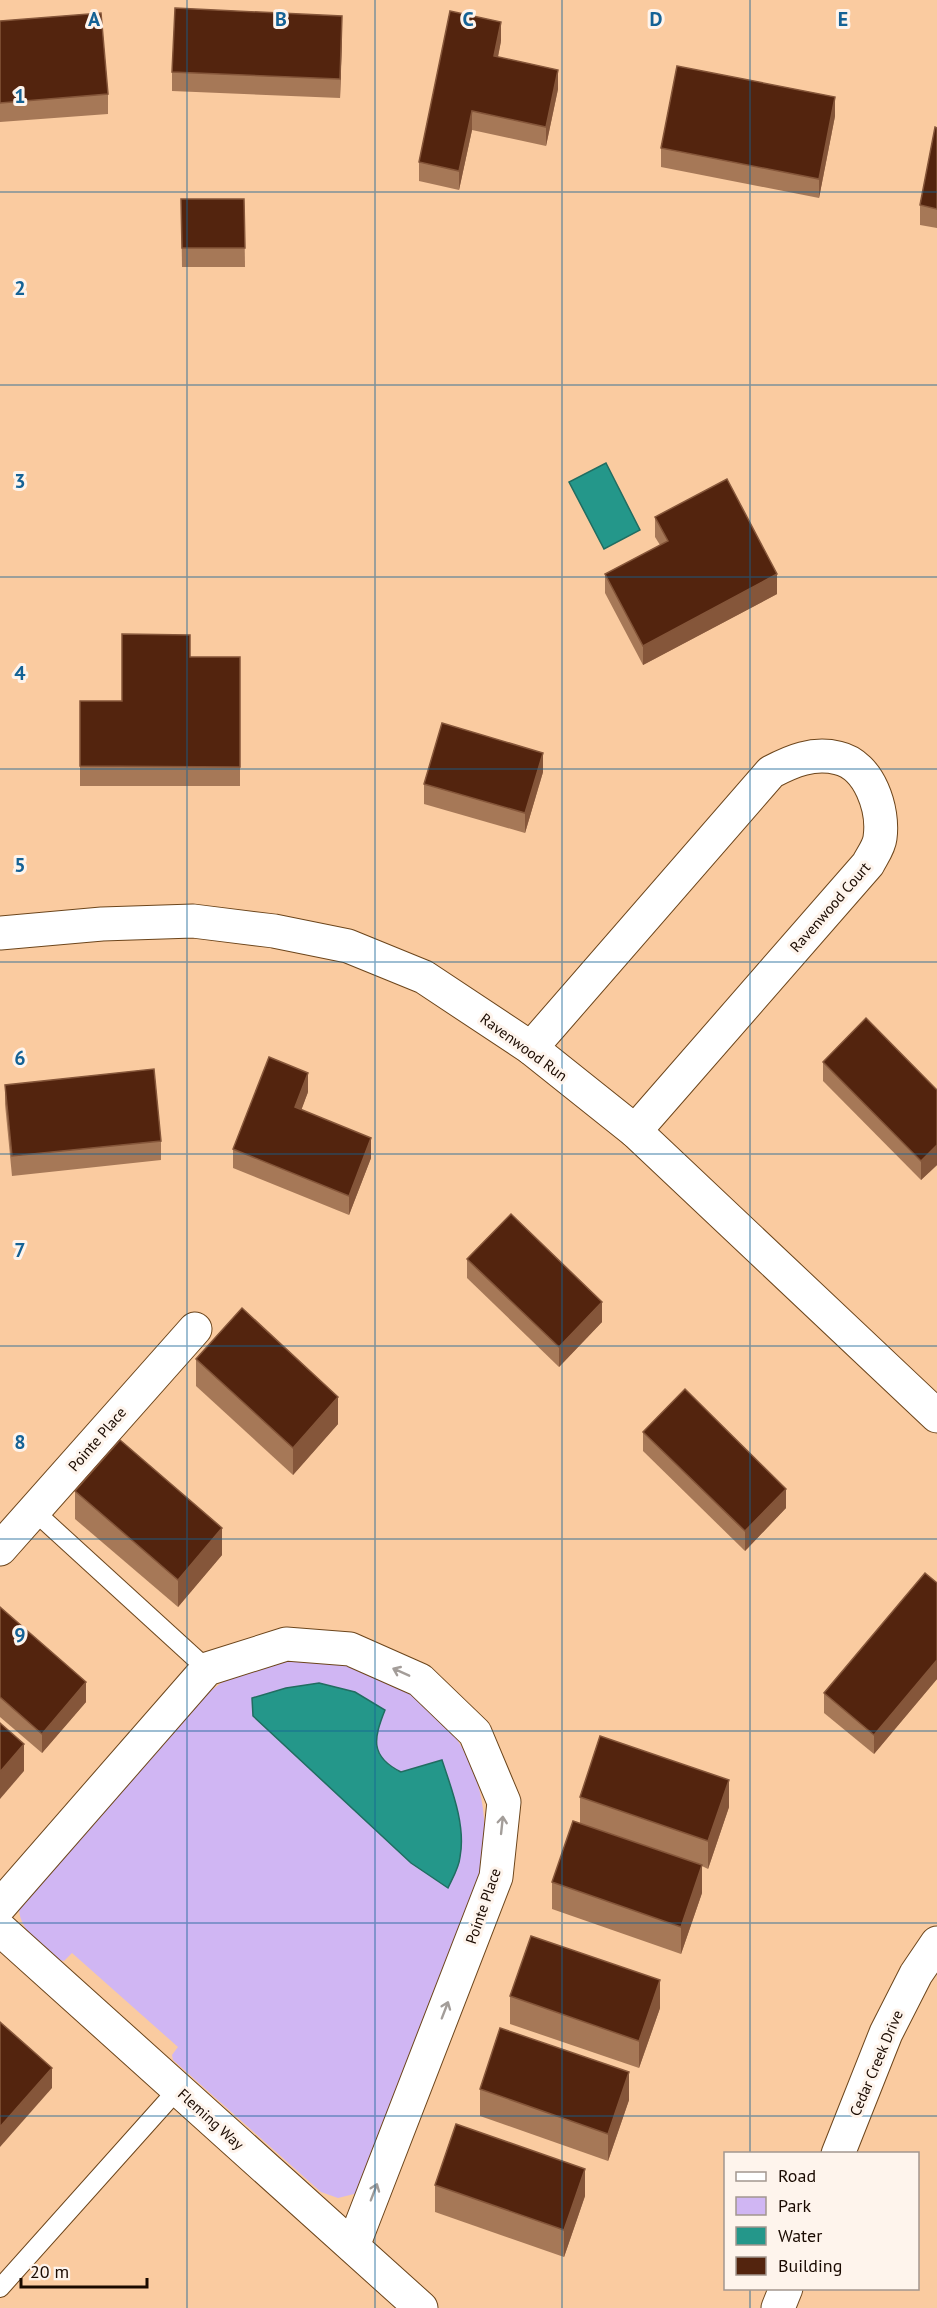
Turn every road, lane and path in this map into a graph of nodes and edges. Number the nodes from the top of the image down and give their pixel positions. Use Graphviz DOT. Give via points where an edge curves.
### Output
graph roads {
  1 [pos="0,933"];
  2 [pos="531,1048"];
  3 [pos="635,1131"];
  4 [pos="195,1329"];
  5 [pos="937,1416"];
  6 [pos="34,1511"];
  7 [pos="0,1549"];
  8 [pos="207,1669"];
  9 [pos="0,1906"];
  10 [pos="0,1929"];
  11 [pos="937,1943"];
  12 [pos="178,2089"];
  13 [pos="839,2152"];
  14 [pos="353,2246"];
  15 [pos="0,2288"];
  16 [pos="786,2290"];
  17 [pos="421,2308"];
  18 [pos="778,2308"];
  1 -- 2 [label="street, Ravenwood Run" via="193,921 274,931 348,946 424,977"];
  2 -- 3 [label="street, Ravenwood Run"];
  2 -- 3 [label="street, Ravenwood Court" via="771,772 793,760 819,756 840,758 858,768 873,790 881,814 880,841 868,864"];
  3 -- 5 [label="street, Ravenwood Run"];
  4 -- 6 [label="street, Pointe Place"];
  6 -- 7 [label="street, Pointe Place"];
  6 -- 8 [label="lane"];
  8 -- 9 [label="street"];
  14 -- 8 [label="street, Pointe Place, one-way" via="496,1876 504,1802 476,1733 420,1680 350,1649 286,1644"];
  10 -- 12 [label="street, Fleming Way"];
  11 -- 13 [label="street, Cedar Creek Drive" via="886,2033"];
  12 -- 14 [label="street, Fleming Way"];
  12 -- 15 [label="lane"];
  14 -- 17 [label="street, Fleming Way"];
  16 -- 18 [label="street"];
}
